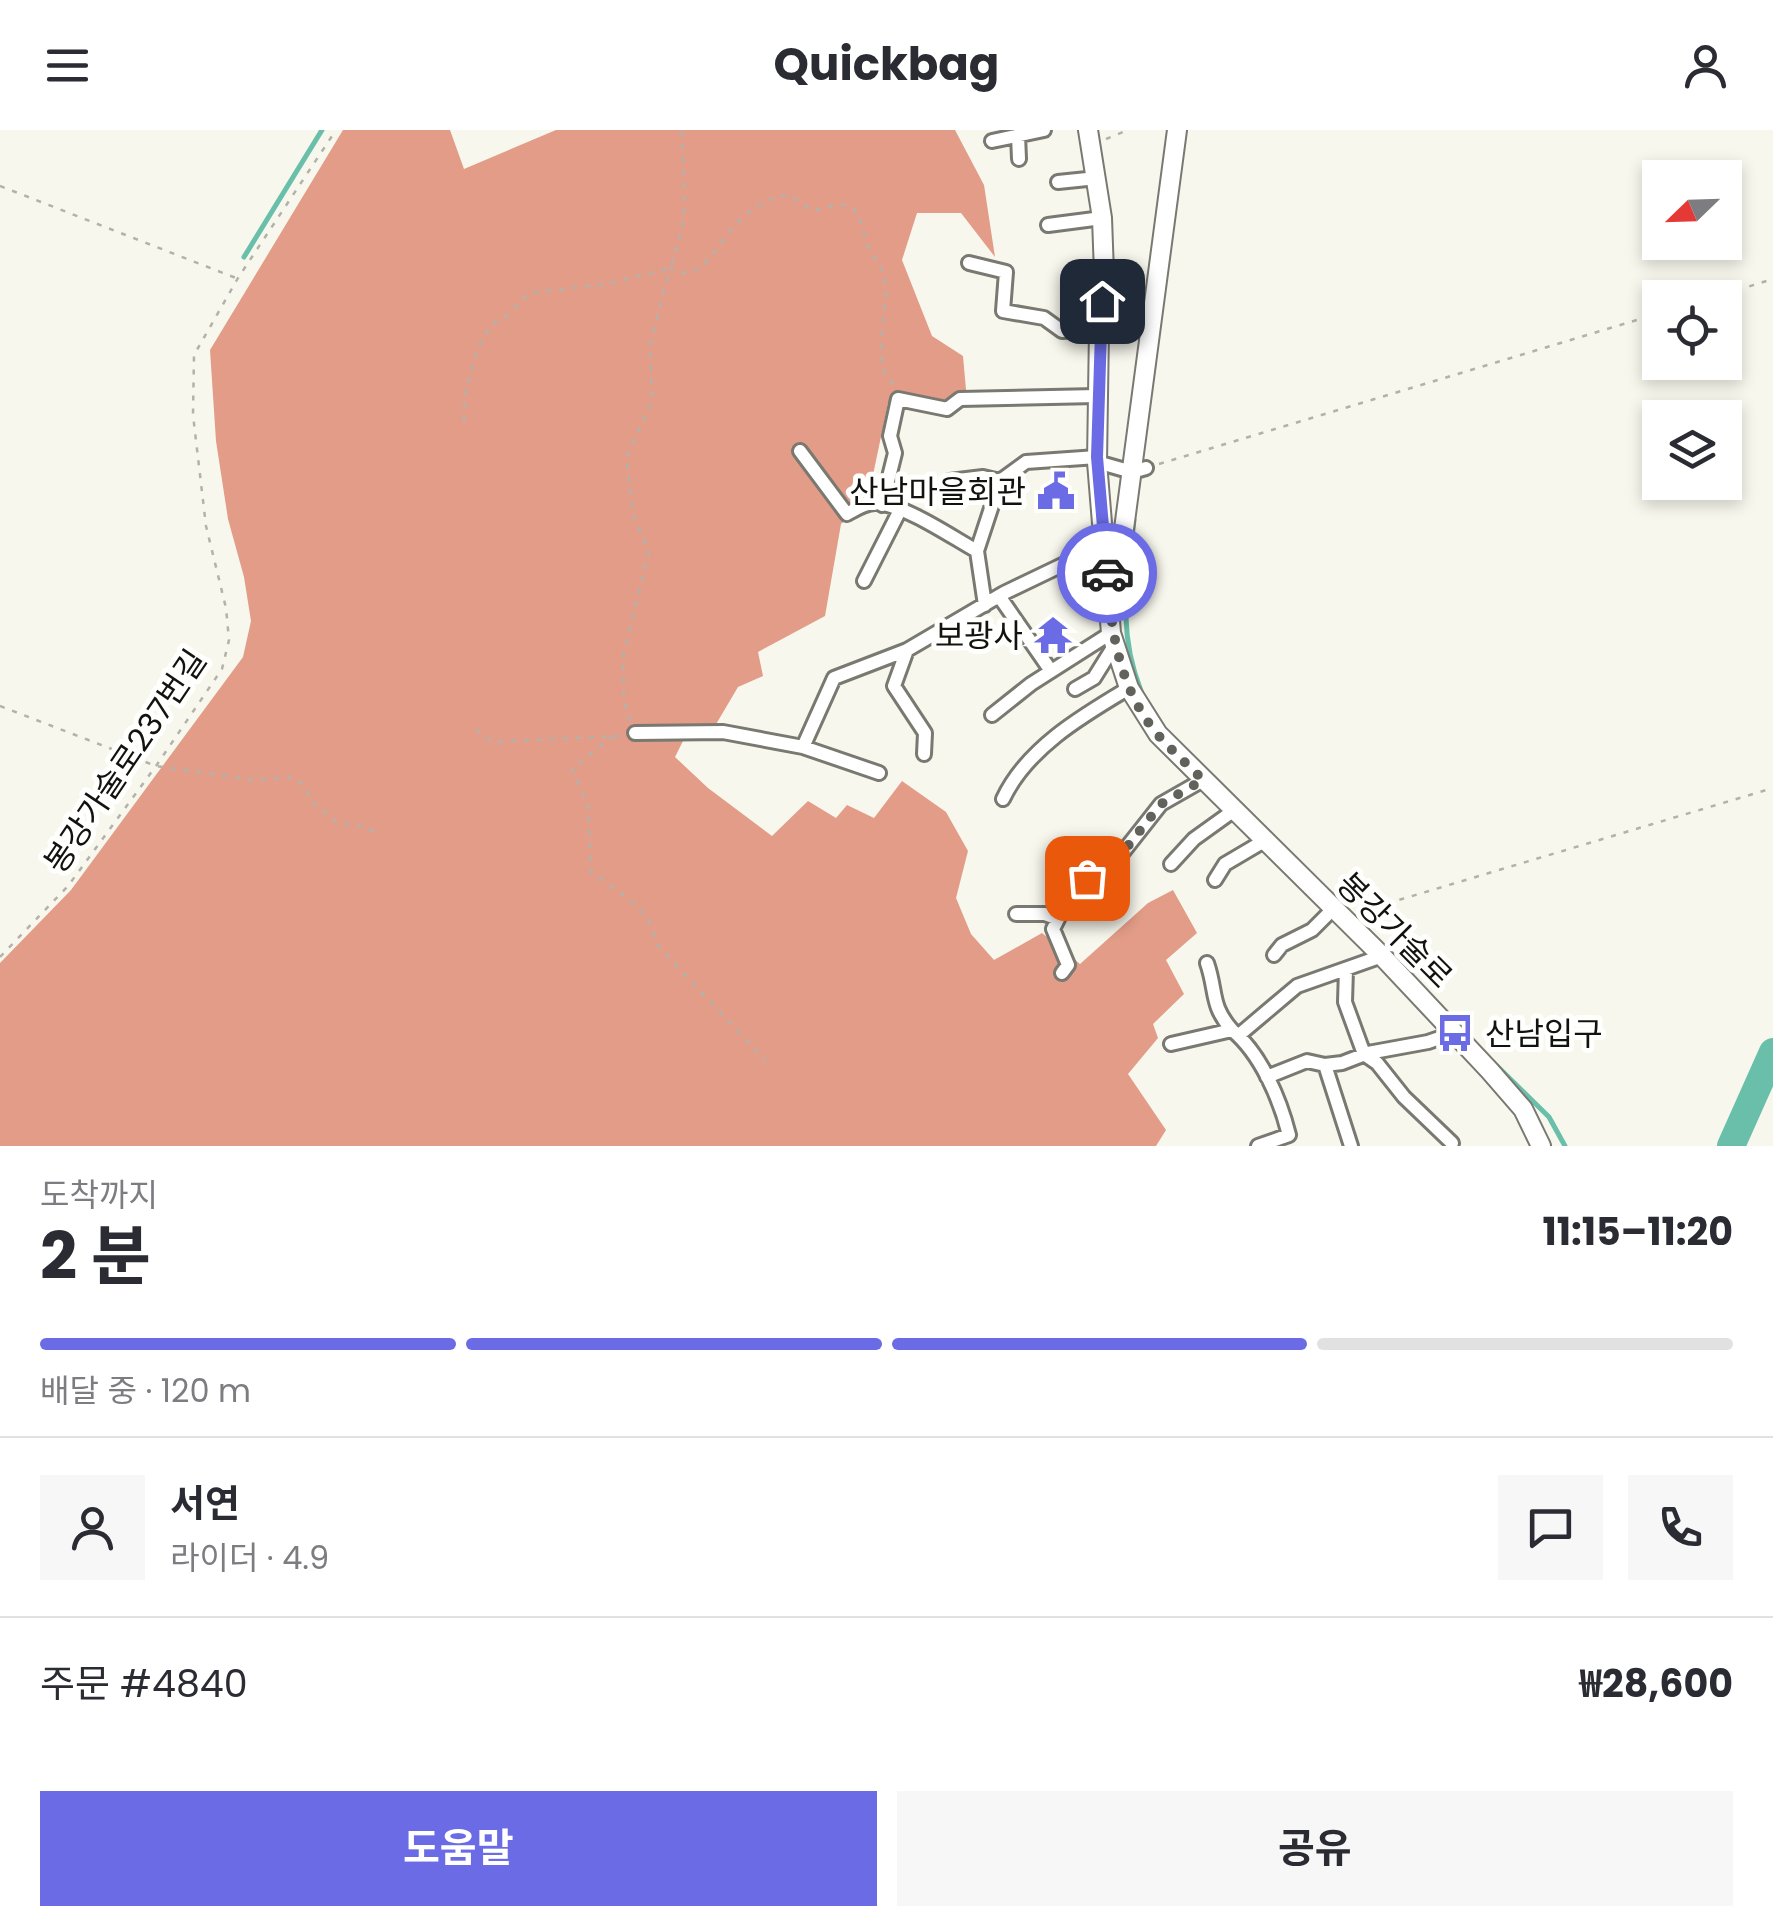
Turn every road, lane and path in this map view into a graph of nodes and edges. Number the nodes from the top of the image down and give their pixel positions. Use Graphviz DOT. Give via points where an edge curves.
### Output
graph roads {
  1 [pos="336,130"];
  2 [pos="682,130"];
  3 [pos="1044,130"];
  4 [pos="1128,130"];
  5 [pos="1176,130"];
  6 [pos="1018,135"];
  7 [pos="1089,138"];
  8 [pos="992,141"];
  9 [pos="1018,159"];
  10 [pos="1097,178"];
  11 [pos="1058,182"];
  12 [pos="0,186"];
  13 [pos="1102,218"];
  14 [pos="1048,226"];
  15 [pos="969,263"];
  16 [pos="670,268"];
  17 [pos="238,278"];
  18 [pos="1773,279"];
  19 [pos="1742,289"];
  20 [pos="1642,318"];
  21 [pos="1100,329"];
  22 [pos="1097,396"];
  23 [pos="898,400"];
  24 [pos="464,421"];
  25 [pos="800,452"];
  26 [pos="1097,459"];
  27 [pos="1138,470"];
  28 [pos="950,481"];
  29 [pos="1000,482"];
  30 [pos="879,504"];
  31 [pos="900,510"];
  32 [pos="1104,545"];
  33 [pos="977,551"];
  34 [pos="1106,566"];
  35 [pos="864,582"];
  36 [pos="999,596"];
  37 [pos="985,604"];
  38 [pos="1112,639"];
  39 [pos="907,650"];
  40 [pos="1051,671"];
  41 [pos="1129,688"];
  42 [pos="1076,689"];
  43 [pos="0,706"];
  44 [pos="992,715"];
  45 [pos="476,730"];
  46 [pos="635,733"];
  47 [pos="614,735"];
  48 [pos="803,747"];
  49 [pos="924,754"];
  50 [pos="156,766"];
  51 [pos="878,772"];
  52 [pos="1203,780"];
  53 [pos="1773,788"];
  54 [pos="1003,800"];
  55 [pos="1233,811"];
  56 [pos="377,834"];
  57 [pos="1264,841"];
  58 [pos="1116,861"];
  59 [pos="1171,864"];
  60 [pos="1120,876"];
  61 [pos="1214,880"];
  62 [pos="1337,913"];
  63 [pos="1016,914"];
  64 [pos="1056,918"];
  65 [pos="1274,955"];
  66 [pos="1382,956"];
  67 [pos="0,958"];
  68 [pos="1207,963"];
  69 [pos="1346,969"];
  70 [pos="1062,973"];
  71 [pos="1236,1033"];
  72 [pos="1454,1033"];
  73 [pos="1171,1044"];
  74 [pos="1364,1054"];
  75 [pos="766,1061"];
  76 [pos="1325,1066"];
  77 [pos="1266,1077"];
  78 [pos="1454,1145"];
  79 [pos="1258,1146"];
  80 [pos="1351,1146"];
  81 [pos="1541,1146"];
  1 -- 17 [label="path, 봉강가술로237번길"];
  2 -- 16 [label="path" via="684,222"];
  3 -- 6 [label="street"];
  4 -- 7 [label="path"];
  5 -- 27 [label="street, 봉강가술로"];
  6 -- 8 [label="street"];
  6 -- 9 [label="street"];
  7 -- 10 [label="street, 봉강가술로"];
  10 -- 11 [label="street"];
  10 -- 13 [label="street, 봉강가술로"];
  12 -- 17 [label="path"];
  13 -- 14 [label="street"];
  13 -- 21 [label="street, 봉강가술로"];
  15 -- 21 [label="street" via="1006,272 1003,311 1044,318 1062,331"];
  16 -- 23 [label="path" via="687,273 703,266 738,221 776,197 788,195 813,211 851,204 883,272 883,369"];
  16 -- 24 [label="path" via="529,293 492,324 478,348"];
  16 -- 46 [label="path" via="650,345 652,402 626,458 630,501 649,551 623,657 624,700"];
  17 -- 50 [label="path, 봉강가술로237번길" via="194,355 193,415 206,526 229,640 222,669"];
  18 -- 19 [label="path"];
  20 -- 27 [label="path"];
  21 -- 22 [label="street, 봉강가술로"];
  22 -- 23 [label="street" via="960,399 947,410"];
  22 -- 26 [label="street, 봉강가술로"];
  23 -- 30 [label="street" via="890,436 895,453"];
  25 -- 30 [label="street" via="847,514"];
  26 -- 27 [label="street"];
  26 -- 29 [label="street" via="1026,462"];
  26 -- 32 [label="street, 봉강가술로"];
  27 -- 34 [label="street, 봉강가술로" via="1122,544"];
  28 -- 29 [label="street"];
  29 -- 33 [label="street"];
  30 -- 31 [label="street"];
  31 -- 33 [label="street"];
  31 -- 35 [label="street"];
  32 -- 34 [label="street, 봉강가술로"];
  32 -- 36 [label="street"];
  33 -- 37 [label="street"];
  34 -- 38 [label="street, 봉강가술로"];
  36 -- 37 [label="street"];
  36 -- 40 [label="street"];
  37 -- 39 [label="street"];
  38 -- 40 [label="street"];
  38 -- 41 [label="street, 봉강가술로"];
  38 -- 42 [label="street" via="1094,678"];
  39 -- 48 [label="street" via="834,678"];
  39 -- 49 [label="street" via="894,686 925,733"];
  40 -- 44 [label="street"];
  41 -- 52 [label="street, 봉강가술로" via="1158,734"];
  41 -- 54 [label="street" via="1061,732 1013,779"];
  43 -- 50 [label="path"];
  45 -- 47 [label="path" via="492,742"];
  46 -- 47 [label="path"];
  46 -- 48 [label="street" via="723,732"];
  47 -- 75 [label="path" via="572,769 588,804 591,872 648,918 658,947"];
  48 -- 51 [label="street"];
  50 -- 56 [label="path" via="255,780 292,777 338,823"];
  50 -- 67 [label="path, 봉강가술로237번길" via="68,886"];
  52 -- 55 [label="street, 봉강가술로"];
  52 -- 58 [label="street" via="1161,804"];
  53 -- 62 [label="path"];
  55 -- 57 [label="street, 봉강가술로"];
  55 -- 59 [label="street"];
  57 -- 61 [label="street" via="1225,864"];
  57 -- 62 [label="street, 봉강가술로"];
  58 -- 60 [label="street"];
  58 -- 64 [label="street" via="1072,891"];
  62 -- 65 [label="street"];
  62 -- 66 [label="street, 봉강가술로"];
  63 -- 64 [label="street"];
  64 -- 70 [label="street" via="1053,929 1068,965"];
  66 -- 69 [label="street"];
  66 -- 72 [label="street, 봉강가술로"];
  68 -- 71 [label="street" via="1212,997"];
  69 -- 71 [label="street" via="1286,992"];
  69 -- 74 [label="street" via="1345,1002"];
  71 -- 73 [label="street"];
  71 -- 77 [label="street"];
  72 -- 74 [label="street"];
  72 -- 81 [label="street, 봉강가술로" via="1523,1109"];
  74 -- 76 [label="street"];
  74 -- 78 [label="street"];
  76 -- 77 [label="street" via="1307,1061"];
  76 -- 80 [label="street"];
  77 -- 79 [label="street" via="1289,1135"];
}
